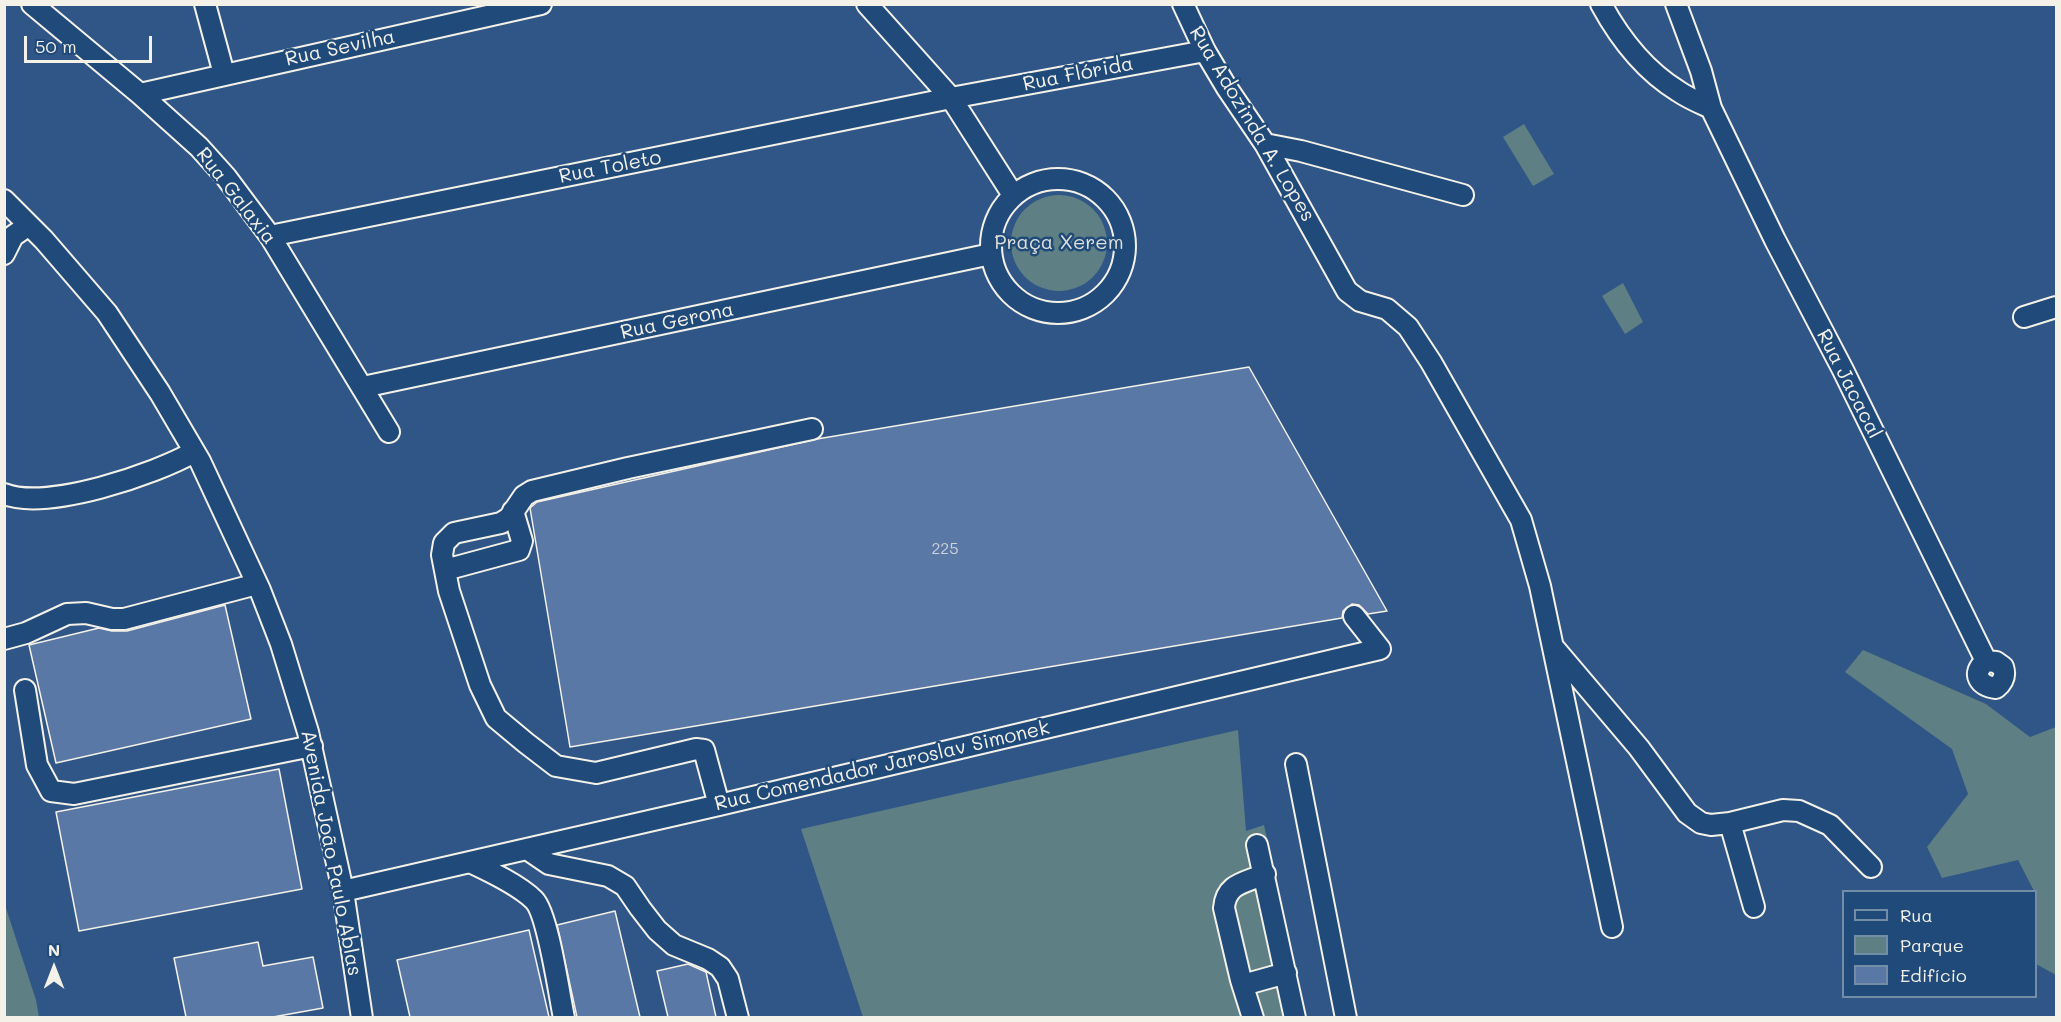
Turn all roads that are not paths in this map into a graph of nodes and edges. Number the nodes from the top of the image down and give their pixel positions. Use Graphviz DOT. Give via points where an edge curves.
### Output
graph roads {
  1 [pos="32,4"];
  2 [pos="205,4"];
  3 [pos="540,4"];
  4 [pos="867,4"];
  5 [pos="1183,4"];
  6 [pos="1601,4"];
  7 [pos="1676,4"];
  8 [pos="469,12"];
  9 [pos="888,13"];
  10 [pos="1204,51"];
  11 [pos="225,74"];
  12 [pos="140,94"];
  13 [pos="951,98"];
  14 [pos="1711,108"];
  15 [pos="1265,144"];
  16 [pos="1014,195"];
  17 [pos="1464,195"];
  18 [pos="4,200"];
  19 [pos="28,225"];
  20 [pos="270,236"];
  21 [pos="4,254"];
  22 [pos="991,254"];
  23 [pos="2056,307"];
  24 [pos="2024,317"];
  25 [pos="363,387"];
  26 [pos="812,429"];
  27 [pos="389,432"];
  28 [pos="194,452"];
  29 [pos="4,494"];
  30 [pos="513,511"];
  31 [pos="445,570"];
  32 [pos="257,584"];
  33 [pos="1354,616"];
  34 [pos="4,639"];
  35 [pos="1553,646"];
  36 [pos="1986,661"];
  37 [pos="25,690"];
  38 [pos="312,746"];
  39 [pos="1296,764"];
  40 [pos="719,805"];
  41 [pos="1730,823"];
  42 [pos="1257,844"];
  43 [pos="528,849"];
  44 [pos="470,862"];
  45 [pos="1871,867"];
  46 [pos="1265,874"];
  47 [pos="343,891"];
  48 [pos="1754,907"];
  49 [pos="1612,927"];
  50 [pos="1286,973"];
  51 [pos="1243,985"];
  52 [pos="362,1017"];
  53 [pos="564,1017"];
  54 [pos="738,1017"];
  55 [pos="1253,1017"];
  56 [pos="1296,1017"];
  57 [pos="1346,1017"];
  1 -- 12 [label="street, Rua Galaxia"];
  2 -- 11 [label="street"];
  3 -- 8 [label="street, Rua Sevilha"];
  4 -- 9 [label="street"];
  5 -- 10 [label="street, Rua Adozinda A. Lopes"];
  6 -- 14 [label="street" via="1613,26 1648,69 1678,92"];
  7 -- 14 [label="street, Rua Jacacal"];
  8 -- 11 [label="street, Rua Sevilha"];
  9 -- 13 [label="street"];
  10 -- 13 [label="street, Rua Flórida"];
  10 -- 15 [label="street, Rua Adozinda A. Lopes"];
  11 -- 12 [label="street, Rua Sevilha"];
  12 -- 20 [label="street, Rua Galaxia" via="212,162"];
  13 -- 16 [label="street"];
  13 -- 20 [label="street, Rua Toleto"];
  14 -- 36 [label="street, Rua Jacacal"];
  15 -- 17 [label="street"];
  15 -- 35 [label="street, Rua Adozinda A. Lopes" via="1347,291 1360,301 1397,316 1431,362 1521,520"];
  16 -- 22 [label="street" via="999,212 992,232"];
  16 -- 22 [label="street" via="1032,184 1054,178 1076,181 1096,190 1112,206 1122,225 1125,247 1121,269 1110,288 1093,303 1072,311 1050,312 1029,306 1010,294 998,276"];
  18 -- 19 [label="street, Avenida João Paulo Ablas"];
  19 -- 21 [label="street" via="14,236"];
  19 -- 28 [label="street, Avenida João Paulo Ablas" via="107,313"];
  20 -- 25 [label="street, Rua Galaxia"];
  22 -- 25 [label="street, Rua Gerona"];
  23 -- 24 [label="street"];
  25 -- 27 [label="street, Rua Galaxia"];
  26 -- 30 [label="street" via="532,491 524,495"];
  28 -- 29 [label="street" via="175,463 102,488 47,498 13,498"];
  28 -- 32 [label="street, Avenida João Paulo Ablas"];
  30 -- 31 [label="street" via="501,523 454,533 444,543"];
  30 -- 31 [label="street" via="522,541 519,550"];
  31 -- 40 [label="street" via="480,684 496,718 556,766 596,773 704,750"];
  32 -- 34 [label="street" via="124,619 86,612 67,614"];
  32 -- 38 [label="street, Avenida João Paulo Ablas" via="281,644"];
  33 -- 40 [label="street, Rua Comendador Jaroslav Simonek" via="1380,649"];
  35 -- 41 [label="street" via="1639,748 1687,813 1701,823"];
  35 -- 49 [label="street, Rua Adozinda A. Lopes"];
  37 -- 38 [label="street" via="37,765 51,791 74,794"];
  38 -- 47 [label="street, Avenida João Paulo Ablas"];
  39 -- 57 [label="street"];
  40 -- 43 [label="street, Rua Comendador Jaroslav Simonek"];
  41 -- 45 [label="street" via="1783,810 1799,811 1830,825"];
  41 -- 48 [label="street"];
  42 -- 46 [label="street"];
  43 -- 44 [label="street, Rua Comendador Jaroslav Simonek"];
  43 -- 54 [label="street" via="549,864 608,876 626,886 657,930 674,945 720,967 728,979"];
  44 -- 47 [label="street, Rua Comendador Jaroslav Simonek"];
  44 -- 53 [label="street" via="535,901 544,917"];
  46 -- 50 [label="street"];
  46 -- 51 [label="street" via="1240,883 1225,898 1224,908"];
  47 -- 52 [label="street, Avenida João Paulo Ablas"];
  50 -- 51 [label="street"];
  50 -- 56 [label="street"];
  51 -- 55 [label="street"];
}
